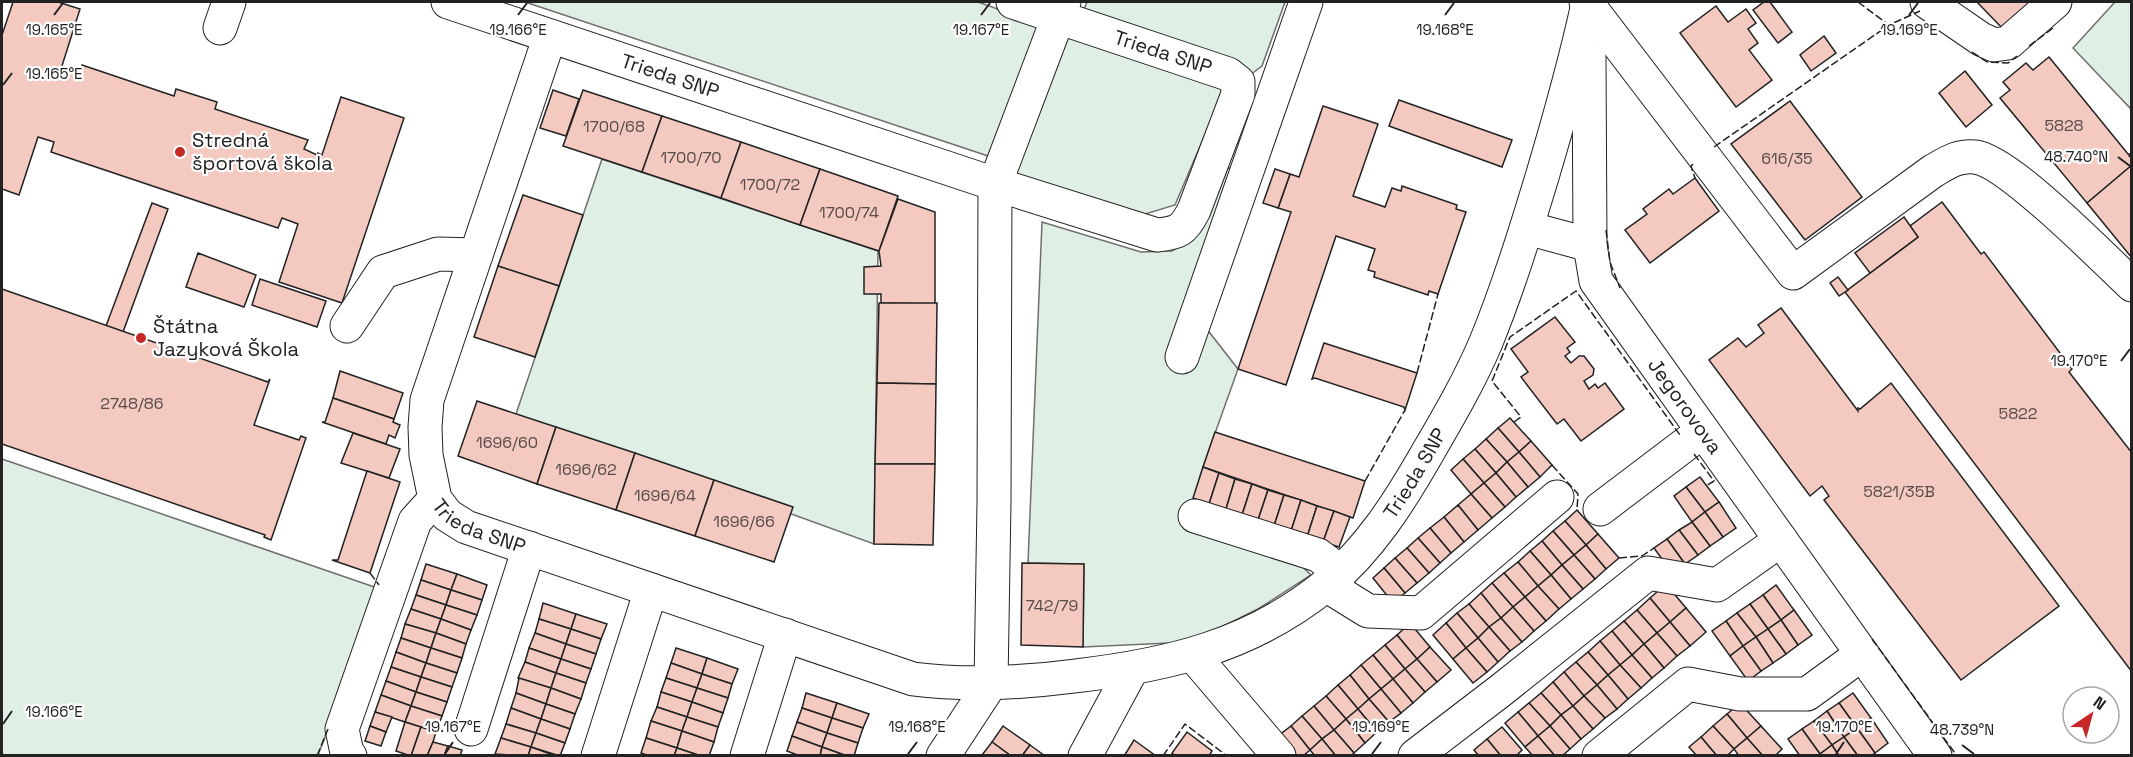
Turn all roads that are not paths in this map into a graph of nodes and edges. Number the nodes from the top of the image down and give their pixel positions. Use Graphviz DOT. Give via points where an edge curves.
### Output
graph roads {
  1 [pos="448,2"];
  2 [pos="1013,2"];
  3 [pos="1306,2"];
  4 [pos="1928,2"];
  5 [pos="2055,2"];
  6 [pos="1587,3"];
  7 [pos="1061,9"];
  8 [pos="550,36"];
  9 [pos="995,184"];
  10 [pos="1527,228"];
  11 [pos="1590,245"];
  12 [pos="476,255"];
  13 [pos="2132,285"];
  14 [pos="347,326"];
  15 [pos="1182,357"];
  16 [pos="1703,431"];
  17 [pos="1557,497"];
  18 [pos="435,499"];
  19 [pos="1600,509"];
  20 [pos="1195,516"];
  21 [pos="1781,540"];
  22 [pos="529,548"];
  23 [pos="1333,579"];
  24 [pos="651,590"];
  25 [pos="785,635"];
  26 [pos="1862,654"];
  27 [pos="1193,655"];
  28 [pos="1132,669"];
  29 [pos="991,684"];
  30 [pos="471,729"];
  31 [pos="350,756"];
  32 [pos="598,756"];
  33 [pos="747,756"];
  34 [pos="943,756"];
  35 [pos="1085,756"];
  36 [pos="1280,756"];
  37 [pos="1415,756"];
  38 [pos="1599,756"];
  39 [pos="1935,756"];
  1 -- 8 [label="street, Trieda SNP"];
  2 -- 7 [label="street, Trieda SNP"];
  3 -- 15 [label="street"];
  4 -- 5 [label="street" via="1994,45 2008,43"];
  6 -- 10 [label="street, Trieda SNP" via="1573,74"];
  6 -- 11 [label="street, Jegorovova"];
  6 -- 13 [label="street" via="1792,273 1933,171 1956,158 1977,157 2020,182"];
  7 -- 9 [label="street"];
  7 -- 9 [label="street, Trieda SNP" via="1228,74 1238,82 1238,94 1194,210 1185,226 1173,233 1156,235"];
  8 -- 9 [label="street, Trieda SNP"];
  8 -- 12 [label="street, Trieda SNP"];
  9 -- 29 [label="street"];
  10 -- 11 [label="street"];
  10 -- 23 [label="street, Trieda SNP" via="1486,343 1458,400 1396,505 1369,543"];
  11 -- 16 [label="street, Jegorovova" via="1596,281"];
  12 -- 14 [label="street" via="438,254 383,272"];
  12 -- 18 [label="street, Trieda SNP" via="427,400 426,455"];
  16 -- 19 [label="street"];
  16 -- 21 [label="street, Jegorovova"];
  17 -- 23 [label="street" via="1420,613 1368,611"];
  18 -- 22 [label="street, Trieda SNP" via="447,515 466,527"];
  18 -- 31 [label="street" via="415,521 342,729"];
  20 -- 23 [label="street" via="1317,555"];
  21 -- 26 [label="street, Jegorovova"];
  21 -- 37 [label="street" via="1717,585 1648,573"];
  22 -- 24 [label="street, Trieda SNP"];
  22 -- 30 [label="street"];
  23 -- 27 [label="street, Trieda SNP" via="1286,614 1235,640"];
  24 -- 25 [label="street, Trieda SNP"];
  24 -- 32 [label="street"];
  25 -- 29 [label="street, Trieda SNP" via="913,679"];
  25 -- 33 [label="street"];
  26 -- 38 [label="street" via="1807,694 1740,694 1688,684"];
  26 -- 39 [label="street, Jegorovova"];
  27 -- 28 [label="street, Trieda SNP"];
  27 -- 36 [label="street"];
  28 -- 29 [label="street, Trieda SNP"];
  28 -- 35 [label="street"];
  29 -- 34 [label="street"];
}
